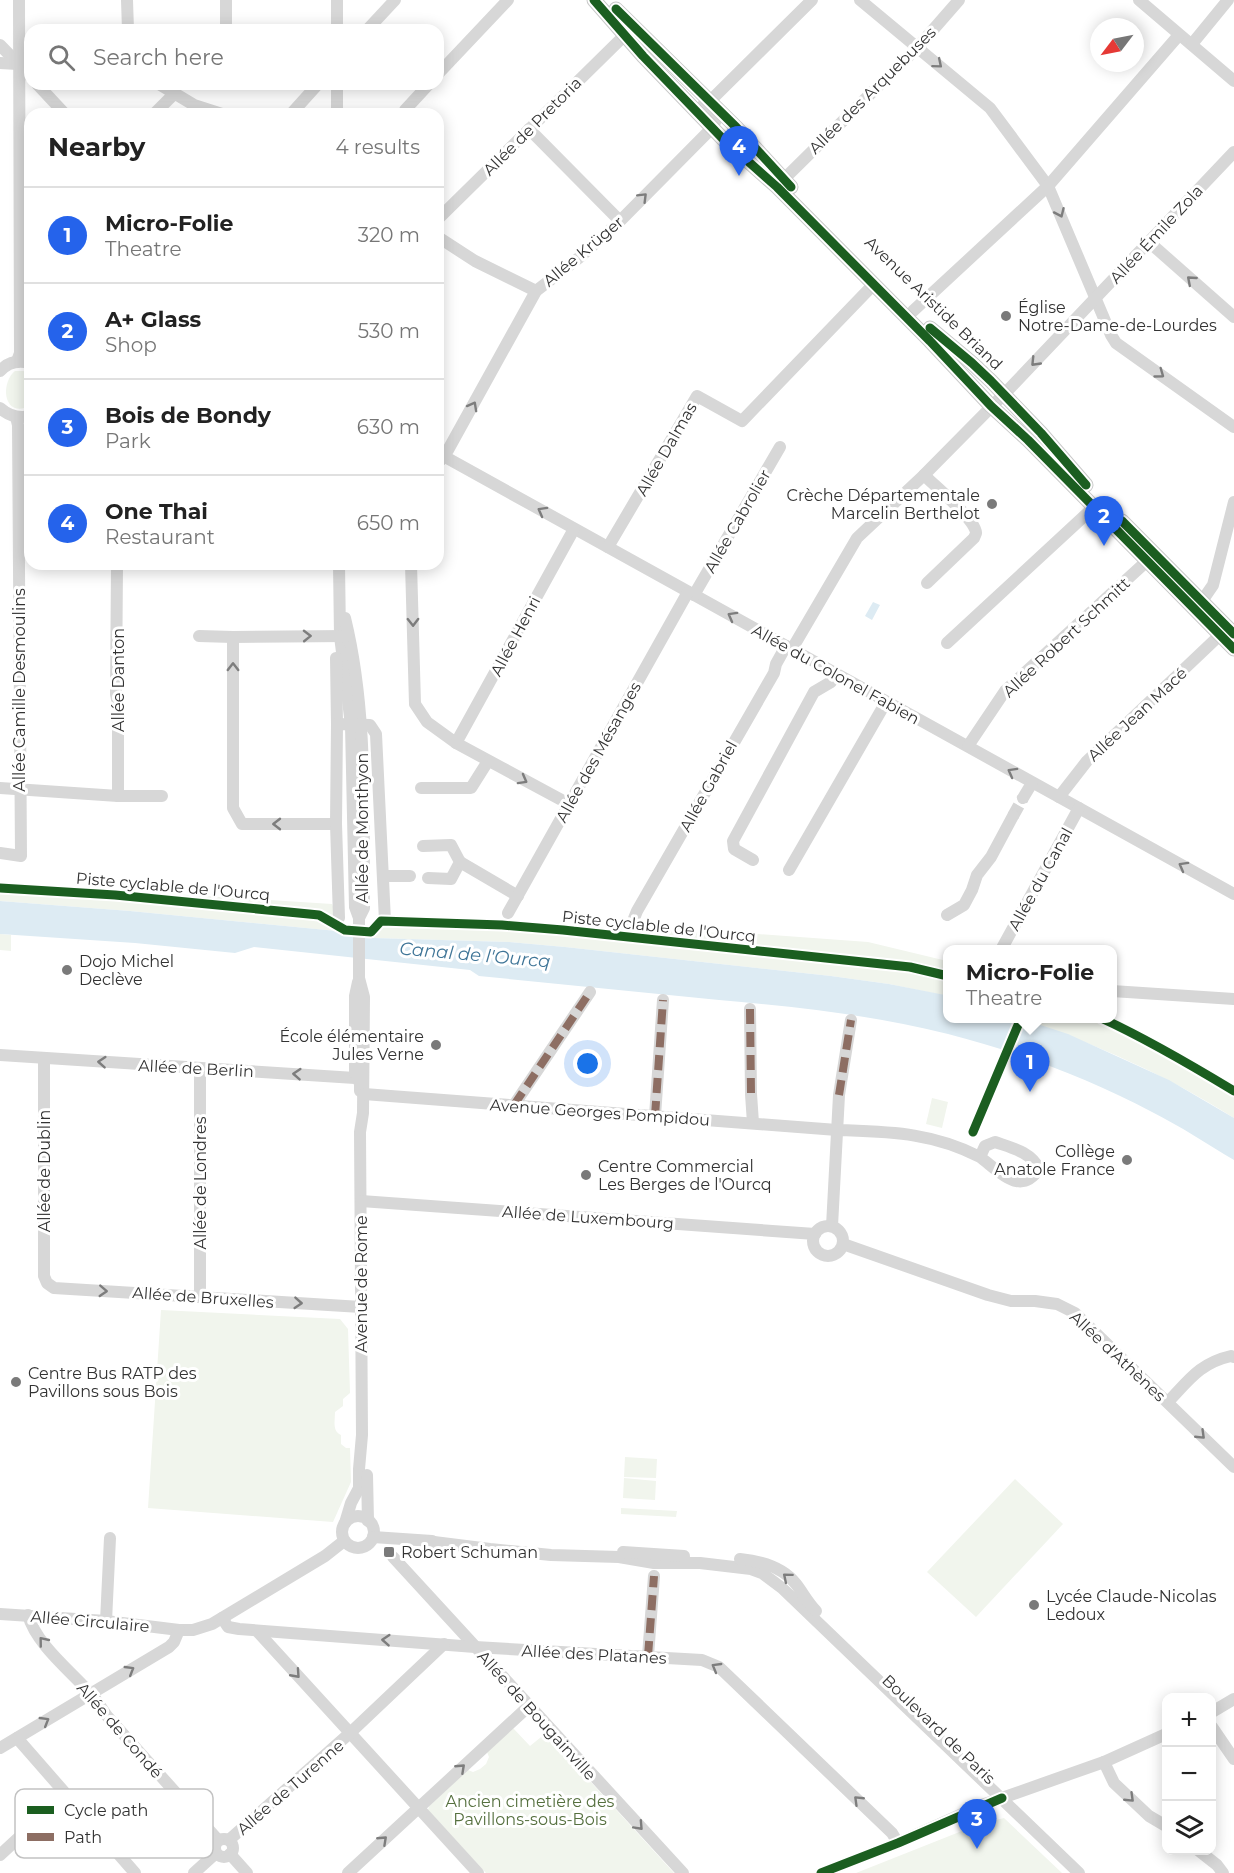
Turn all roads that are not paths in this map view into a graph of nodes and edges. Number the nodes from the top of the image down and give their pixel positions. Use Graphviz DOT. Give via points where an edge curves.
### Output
graph roads {
  1 [pos="19,0"];
  2 [pos="127,0"];
  3 [pos="226,0"];
  4 [pos="337,0"];
  5 [pos="395,0"];
  6 [pos="508,0"];
  7 [pos="594,0"];
  8 [pos="607,0"];
  9 [pos="812,0"];
  10 [pos="861,0"];
  11 [pos="959,0"];
  12 [pos="1139,0"];
  13 [pos="1228,0"];
  14 [pos="128,24"];
  15 [pos="226,24"];
  16 [pos="337,24"];
  17 [pos="373,24"];
  18 [pos="626,34"];
  19 [pos="1179,35"];
  20 [pos="1192,44"];
  21 [pos="0,45"];
  22 [pos="918,47"];
  23 [pos="0,63"];
  24 [pos="18,64"];
  25 [pos="444,68"];
  26 [pos="24,70"];
  27 [pos="1234,81"];
  28 [pos="43,90"];
  29 [pos="168,90"];
  30 [pos="313,90"];
  31 [pos="337,90"];
  32 [pos="423,90"];
  33 [pos="174,94"];
  34 [pos="709,102"];
  35 [pos="59,108"];
  36 [pos="160,108"];
  37 [pos="203,108"];
  38 [pos="296,108"];
  39 [pos="337,108"];
  40 [pos="407,108"];
  41 [pos="693,108"];
  42 [pos="712,128"];
  43 [pos="529,129"];
  44 [pos="1234,152"];
  45 [pos="784,179"];
  46 [pos="1048,186"];
  47 [pos="444,213"];
  48 [pos="620,221"];
  49 [pos="444,241"];
  50 [pos="1149,242"];
  51 [pos="874,284"];
  52 [pos="537,291"];
  53 [pos="1096,298"];
  54 [pos="913,311"];
  55 [pos="1234,317"];
  56 [pos="24,362"];
  57 [pos="0,370"];
  58 [pos="1004,395"];
  59 [pos="992,406"];
  60 [pos="0,408"];
  61 [pos="24,416"];
  62 [pos="16,417"];
  63 [pos="1234,426"];
  64 [pos="780,447"];
  65 [pos="444,450"];
  66 [pos="444,459"];
  67 [pos="924,475"];
  68 [pos="1234,502"];
  69 [pos="1094,507"];
  70 [pos="574,529"];
  71 [pos="608,547"];
  72 [pos="1147,561"];
  73 [pos="117,570"];
  74 [pos="339,570"];
  75 [pos="411,570"];
  76 [pos="927,583"];
  77 [pos="691,593"];
  78 [pos="1202,601"];
  79 [pos="1227,634"];
  80 [pos="199,636"];
  81 [pos="344,636"];
  82 [pos="232,638"];
  83 [pos="947,643"];
  84 [pos="789,648"];
  85 [pos="1234,649"];
  86 [pos="836,674"];
  87 [pos="886,702"];
  88 [pos="337,724"];
  89 [pos="356,725"];
  90 [pos="456,743"];
  91 [pos="968,746"];
  92 [pos="488,761"];
  93 [pos="1032,783"];
  94 [pos="0,788"];
  95 [pos="422,788"];
  96 [pos="20,790"];
  97 [pos="118,796"];
  98 [pos="162,796"];
  99 [pos="1059,797"];
  100 [pos="1023,798"];
  101 [pos="569,804"];
  102 [pos="1079,808"];
  103 [pos="1013,816"];
  104 [pos="336,824"];
  105 [pos="423,846"];
  106 [pos="0,853"];
  107 [pos="753,860"];
  108 [pos="460,862"];
  109 [pos="789,870"];
  110 [pos="384,876"];
  111 [pos="410,876"];
  112 [pos="429,878"];
  113 [pos="1234,894"];
  114 [pos="518,896"];
  115 [pos="508,913"];
  116 [pos="947,915"];
  117 [pos="339,918"];
  118 [pos="385,921"];
  119 [pos="631,926"];
  120 [pos="1004,945"];
  121 [pos="359,975"];
  122 [pos="1117,991"];
  123 [pos="590,992"];
  124 [pos="1234,999"];
  125 [pos="663,1000"];
  126 [pos="750,1009"];
  127 [pos="851,1020"];
  128 [pos="0,1055"];
  129 [pos="44,1058"];
  130 [pos="200,1069"];
  131 [pos="355,1078"];
  132 [pos="364,1094"];
  133 [pos="514,1105"];
  134 [pos="363,1113"];
  135 [pos="655,1116"];
  136 [pos="753,1123"];
  137 [pos="837,1130"];
  138 [pos="360,1132"];
  139 [pos="980,1157"];
  140 [pos="361,1201"];
  141 [pos="832,1226"];
  142 [pos="815,1234"];
  143 [pos="843,1244"];
  144 [pos="47,1283"];
  145 [pos="200,1297"];
  146 [pos="362,1307"];
  147 [pos="1233,1357"];
  148 [pos="1168,1402"];
  149 [pos="362,1435"];
  150 [pos="1234,1467"];
  151 [pos="368,1521"];
  152 [pos="345,1523"];
  153 [pos="373,1537"];
  154 [pos="110,1538"];
  155 [pos="426,1541"];
  156 [pos="486,1542"];
  157 [pos="349,1544"];
  158 [pos="463,1545"];
  159 [pos="393,1557"];
  160 [pos="654,1576"];
  161 [pos="0,1614"];
  162 [pos="28,1616"];
  163 [pos="222,1618"];
  164 [pos="106,1621"];
  165 [pos="179,1630"];
  166 [pos="257,1631"];
  167 [pos="444,1644"];
  168 [pos="475,1647"];
  169 [pos="648,1656"];
  170 [pos="90,1694"];
  171 [pos="1234,1699"];
  172 [pos="529,1706"];
  173 [pos="1216,1710"];
  174 [pos="350,1733"];
  175 [pos="1216,1733"];
  176 [pos="1162,1736"];
  177 [pos="17,1738"];
  178 [pos="0,1748"];
  179 [pos="1234,1759"];
  180 [pos="1104,1762"];
  181 [pos="62,1789"];
  182 [pos="172,1789"];
  183 [pos="1002,1798"];
  184 [pos="418,1808"];
  185 [pos="1162,1823"];
  186 [pos="213,1835"];
  187 [pos="15,1841"];
  188 [pos="898,1843"];
  189 [pos="221,1844"];
  190 [pos="213,1853"];
  191 [pos="0,1855"];
  192 [pos="1203,1855"];
  193 [pos="122,1858"];
  194 [pos="208,1858"];
  195 [pos="135,1873"];
  196 [pos="194,1873"];
  197 [pos="247,1873"];
  198 [pos="348,1873"];
  199 [pos="478,1873"];
  200 [pos="683,1873"];
  201 [pos="821,1873"];
  202 [pos="1079,1873"];
  203 [pos="1223,1873"];
  1 -- 24 [label="street"];
  2 -- 14 [label="street"];
  3 -- 15 [label="street"];
  4 -- 16 [label="street"];
  5 -- 17 [label="street"];
  6 -- 25 [label="street"];
  7 -- 18 [label="main road, Avenue Aristide Briand"];
  8 -- 34 [label="main road, Avenue Aristide Briand"];
  9 -- 34 [label="street"];
  10 -- 22 [label="street"];
  11 -- 22 [label="street, Allée des Arquebuses"];
  12 -- 19 [label="street"];
  13 -- 20 [label="street"];
  18 -- 41 [label="main road, Avenue Aristide Briand"];
  18 -- 43 [label="street, Allée de Pretoria"];
  19 -- 20 [label="street"];
  19 -- 46 [label="street"];
  20 -- 27 [label="street"];
  21 -- 24 [label="street"];
  22 -- 45 [label="street, Allée des Arquebuses"];
  22 -- 46 [label="street, one-way" via="990,108"];
  23 -- 24 [label="street"];
  24 -- 26 [label="street"];
  24 -- 56 [label="street" via="20,353"];
  28 -- 35 [label="street"];
  29 -- 33 [label="street"];
  30 -- 38 [label="street"];
  31 -- 39 [label="street"];
  32 -- 40 [label="street"];
  33 -- 36 [label="street"];
  33 -- 37 [label="street"];
  34 -- 41 [label="street"];
  34 -- 42 [label="street" via="716,120"];
  34 -- 45 [label="main road, Avenue Aristide Briand"];
  41 -- 42 [label="main road, Avenue Aristide Briand"];
  48 -- 42 [label="street, Allée Krüger, one-way"];
  42 -- 51 [label="main road, Avenue Aristide Briand"];
  43 -- 47 [label="street, Allée de Pretoria"];
  43 -- 48 [label="street"];
  44 -- 50 [label="street, Allée Émile Zola"];
  45 -- 54 [label="main road, Avenue Aristide Briand"];
  46 -- 53 [label="street, one-way"];
  46 -- 54 [label="street"];
  48 -- 52 [label="street, Allée Krüger"];
  49 -- 52 [label="street"];
  50 -- 53 [label="street, Allée Émile Zola"];
  55 -- 50 [label="street, one-way"];
  51 -- 59 [label="main road, Avenue Aristide Briand"];
  51 -- 71 [label="street, Allée Dalmas" via="742,421 697,396"];
  65 -- 52 [label="street, Allée Krüger, one-way"];
  53 -- 58 [label="street, Allée Émile Zola, one-way"];
  53 -- 63 [label="street, one-way" via="1116,343"];
  54 -- 58 [label="main road, Avenue Aristide Briand"];
  56 -- 57 [label="street" via="10,363"];
  58 -- 59 [label="street, Allée Émile Zola"];
  58 -- 78 [label="main road, Avenue Aristide Briand"];
  59 -- 67 [label="street, Allée Émile Zola"];
  59 -- 69 [label="main road, Avenue Aristide Briand"];
  60 -- 62 [label="street"];
  61 -- 62 [label="street"];
  62 -- 96 [label="street, Allée Camille Desmoulins"];
  64 -- 77 [label="street, Allée Cabrolier"];
  70 -- 66 [label="street, Allée du Colonel Fabien, one-way"];
  67 -- 76 [label="street" via="968,518 976,534"];
  67 -- 84 [label="street, Allée Gabriel" via="857,538"];
  68 -- 78 [label="street" via="1214,585"];
  69 -- 72 [label="main road, Avenue Aristide Briand"];
  69 -- 83 [label="street"];
  70 -- 71 [label="street, Allée du Colonel Fabien"];
  70 -- 90 [label="street, Allée Henri"];
  71 -- 77 [label="street, Allée du Colonel Fabien"];
  72 -- 79 [label="main road, Avenue Aristide Briand"];
  72 -- 91 [label="street, Allée Robert Schmitt" via="1005,691"];
  73 -- 97 [label="street, Allée Danton"];
  74 -- 81 [label="street, Allée de Monthyon"];
  75 -- 90 [label="street, one-way" via="415,704 427,722"];
  84 -- 77 [label="street, Allée du Colonel Fabien, one-way"];
  77 -- 101 [label="street, Allée des Mésanges"];
  78 -- 79 [label="main road, Avenue Aristide Briand"];
  79 -- 85 [label="main road, Avenue Aristide Briand"];
  79 -- 99 [label="street, Allée Jean Macé" via="1087,760"];
  80 -- 82 [label="street"];
  82 -- 81 [label="street, one-way"];
  81 -- 88 [label="street, Allée de Monthyon" via="336,648"];
  81 -- 89 [label="street, Allée de Monthyon"];
  104 -- 82 [label="street, one-way" via="242,824 233,808"];
  84 -- 86 [label="street, Allée du Colonel Fabien"];
  84 -- 119 [label="street, Allée Gabriel" via="776,664"];
  86 -- 87 [label="street, Allée du Colonel Fabien"];
  86 -- 107 [label="street" via="831,682 814,692 733,841 734,849"];
  87 -- 91 [label="street, Allée du Colonel Fabien"];
  87 -- 109 [label="street"];
  88 -- 89 [label="street"];
  88 -- 104 [label="street, Allée de Monthyon"];
  89 -- 110 [label="street, Allée de Monthyon" via="370,725 376,734"];
  89 -- 121 [label="street, Allée de Monthyon" via="355,907 359,918"];
  90 -- 92 [label="street"];
  93 -- 91 [label="street, Allée du Colonel Fabien, one-way"];
  92 -- 95 [label="street" via="471,788"];
  92 -- 101 [label="street, one-way"];
  93 -- 99 [label="street, Allée du Colonel Fabien"];
  93 -- 100 [label="street"];
  94 -- 96 [label="street"];
  96 -- 97 [label="street"];
  96 -- 106 [label="street, Allée Camille Desmoulins" via="21,856"];
  97 -- 98 [label="street"];
  99 -- 102 [label="street, Allée du Colonel Fabien"];
  101 -- 114 [label="street, Allée des Mésanges"];
  113 -- 102 [label="street, Allée du Colonel Fabien, one-way"];
  102 -- 120 [label="street, Allée du Canal"];
  103 -- 116 [label="street" via="963,905"];
  104 -- 117 [label="street, Allée de Monthyon"];
  105 -- 108 [label="street" via="451,844"];
  108 -- 112 [label="street" via="451,879"];
  108 -- 114 [label="street"];
  110 -- 111 [label="street"];
  110 -- 118 [label="street, Allée de Monthyon"];
  114 -- 115 [label="street, Allée des Mésanges"];
  121 -- 131 [label="street, Avenue de Rome" via="355,996"];
  121 -- 132 [label="street, Avenue de Rome" via="364,997"];
  122 -- 124 [label="street"];
  123 -- 133 [label="street"];
  125 -- 135 [label="street"];
  126 -- 136 [label="street"];
  127 -- 137 [label="street"];
  128 -- 129 [label="street, Allée de Berlin"];
  130 -- 129 [label="street, Allée de Berlin, one-way"];
  129 -- 144 [label="street, Allée de Dublin"];
  131 -- 130 [label="street, Allée de Berlin, one-way"];
  130 -- 145 [label="street, Allée de Londres"];
  131 -- 134 [label="street" via="360,1081"];
  131 -- 138 [label="street, Avenue de Rome"];
  132 -- 133 [label="street, Avenue Georges Pompidou"];
  132 -- 134 [label="street, Avenue de Rome"];
  133 -- 135 [label="street, Avenue Georges Pompidou"];
  134 -- 138 [label="street, Avenue de Rome"];
  135 -- 136 [label="street, Avenue Georges Pompidou"];
  136 -- 137 [label="street, Avenue Georges Pompidou"];
  137 -- 139 [label="street, Avenue Georges Pompidou" via="936,1139"];
  137 -- 141 [label="street"];
  138 -- 140 [label="street, Avenue de Rome"];
  139 -- 139 [label="street, Avenue Georges Pompidou" via="1012,1181 1034,1177 1040,1169 1029,1155 995,1142 985,1146"];
  140 -- 142 [label="street, Allée de Luxembourg"];
  140 -- 146 [label="street, Avenue de Rome"];
  141 -- 142 [label="street" via="822,1227"];
  141 -- 143 [label="street" via="840,1231"];
  142 -- 143 [label="street" via="815,1248 823,1255 833,1255"];
  143 -- 148 [label="street, Allée d'Athènes" via="996,1297 1057,1304 1075,1313"];
  144 -- 145 [label="street, Allée de Bruxelles, one-way" via="54,1288"];
  145 -- 146 [label="street, Allée de Bruxelles, one-way"];
  146 -- 149 [label="street, Avenue de Rome"];
  147 -- 148 [label="street" via="1215,1360 1201,1368"];
  148 -- 150 [label="street, Allée d'Athènes, one-way"];
  149 -- 151 [label="street, Avenue de Rome" via="367,1462"];
  149 -- 152 [label="street, Avenue de Rome" via="359,1488"];
  151 -- 152 [label="street" via="354,1517"];
  151 -- 153 [label="street"];
  152 -- 157 [label="street" via="342,1531"];
  153 -- 155 [label="street, Boulevard de Paris"];
  153 -- 157 [label="street" via="368,1545 359,1548"];
  154 -- 164 [label="street"];
  155 -- 156 [label="street, Boulevard de Paris"];
  155 -- 158 [label="street, Boulevard de Paris"];
  156 -- 158 [label="street" via="485,1546"];
  183 -- 156 [label="street, Boulevard de Paris, one-way" via="997,1783 813,1608 780,1570 747,1560"];
  157 -- 163 [label="street, Allée Circulaire"];
  158 -- 183 [label="street, Boulevard de Paris" via="654,1563 699,1563 762,1573"];
  159 -- 168 [label="street, Allée de Bougainville"];
  160 -- 169 [label="street"];
  161 -- 162 [label="street, Allée Circulaire"];
  162 -- 164 [label="street, Allée Circulaire"];
  170 -- 162 [label="street, Allée de Condé, one-way" via="38,1636"];
  163 -- 165 [label="street, Allée Circulaire" via="193,1630"];
  163 -- 166 [label="street, Allée des Platanes" via="228,1627"];
  164 -- 165 [label="street, Allée Circulaire"];
  170 -- 165 [label="street, one-way" via="169,1647"];
  167 -- 166 [label="street, Allée des Platanes, one-way"];
  166 -- 174 [label="street, one-way"];
  167 -- 168 [label="street, Allée des Platanes"];
  167 -- 174 [label="street, Allée de Turenne"];
  168 -- 169 [label="street, Allée des Platanes"];
  168 -- 172 [label="street, Allée de Bougainville"];
  188 -- 169 [label="street, Allée des Platanes, one-way" via="719,1667 702,1660"];
  177 -- 170 [label="street, one-way"];
  170 -- 182 [label="street, Allée de Condé"];
  171 -- 173 [label="street"];
  184 -- 172 [label="street, one-way"];
  172 -- 200 [label="street, Allée de Bougainville, one-way"];
  174 -- 184 [label="street"];
  174 -- 189 [label="street, Allée de Turenne"];
  175 -- 179 [label="street"];
  176 -- 180 [label="street"];
  177 -- 178 [label="street"];
  177 -- 181 [label="street"];
  180 -- 183 [label="street"];
  180 -- 185 [label="street, one-way" via="1114,1783"];
  183 -- 188 [label="street"];
  183 -- 202 [label="street"];
  198 -- 184 [label="street, one-way"];
  184 -- 199 [label="street"];
  186 -- 189 [label="street, Allée de Condé"];
  187 -- 191 [label="street"];
  188 -- 201 [label="street"];
  189 -- 190 [label="street, Allée de Turenne"];
  189 -- 197 [label="street" via="223,1857 230,1854"];
  192 -- 203 [label="street"];
  193 -- 195 [label="street"];
  194 -- 196 [label="street, Allée de Turenne"];
}
